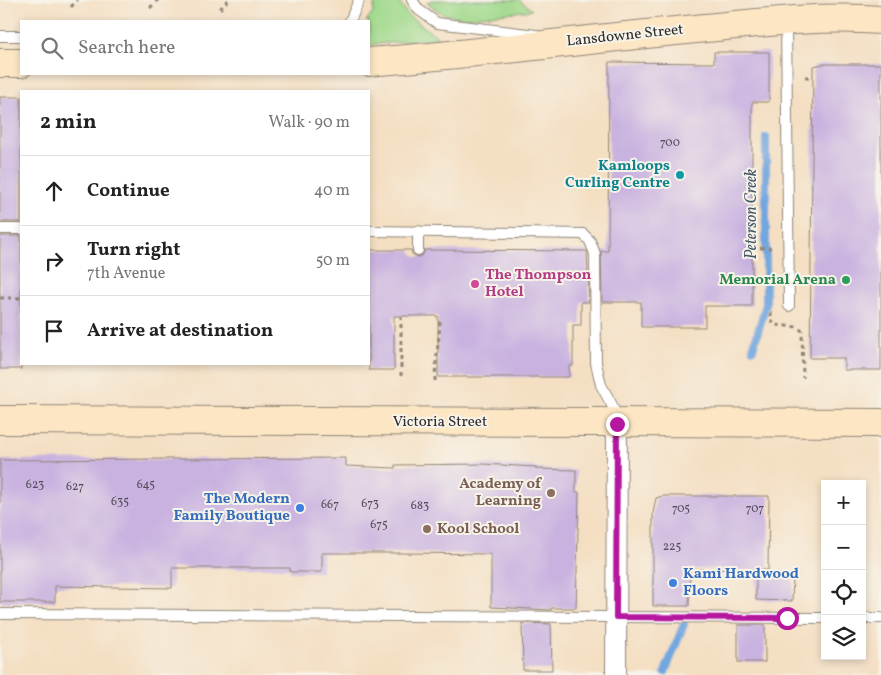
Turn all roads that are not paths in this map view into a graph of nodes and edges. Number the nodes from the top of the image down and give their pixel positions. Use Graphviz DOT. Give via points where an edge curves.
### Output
graph roads {
  1 [pos="359,0"];
  2 [pos="412,0"];
  3 [pos="350,20"];
  4 [pos="786,20"];
  5 [pos="881,20"];
  6 [pos="0,36"];
  7 [pos="20,36"];
  8 [pos="579,40"];
  9 [pos="370,62"];
  10 [pos="0,63"];
  11 [pos="20,63"];
  12 [pos="0,229"];
  13 [pos="20,229"];
  14 [pos="370,231"];
  15 [pos="418,232"];
  16 [pos="418,250"];
  17 [pos="789,306"];
  18 [pos="0,420"];
  19 [pos="617,424"];
  20 [pos="881,424"];
  21 [pos="0,614"];
  22 [pos="616,617"];
  23 [pos="821,618"];
  24 [pos="866,618"];
  25 [pos="881,618"];
  26 [pos="616,675"];
  1 -- 3 [label="lane"];
  2 -- 8 [label="lane" via="419,10 437,23"];
  4 -- 5 [label="street, Lansdowne Street"];
  4 -- 8 [label="street, Lansdowne Street"];
  4 -- 17 [label="lane"];
  6 -- 7 [label="lane"];
  8 -- 9 [label="street, Lansdowne Street"];
  10 -- 11 [label="street"];
  12 -- 13 [label="lane"];
  14 -- 15 [label="lane"];
  15 -- 16 [label="lane"];
  15 -- 19 [label="lane" via="584,234 595,254 596,363"];
  18 -- 19 [label="street, Victoria Street"];
  19 -- 20 [label="street, Victoria Street"];
  19 -- 22 [label="street"];
  21 -- 22 [label="lane"];
  22 -- 23 [label="lane"];
  22 -- 26 [label="street"];
  24 -- 25 [label="lane"];
}
